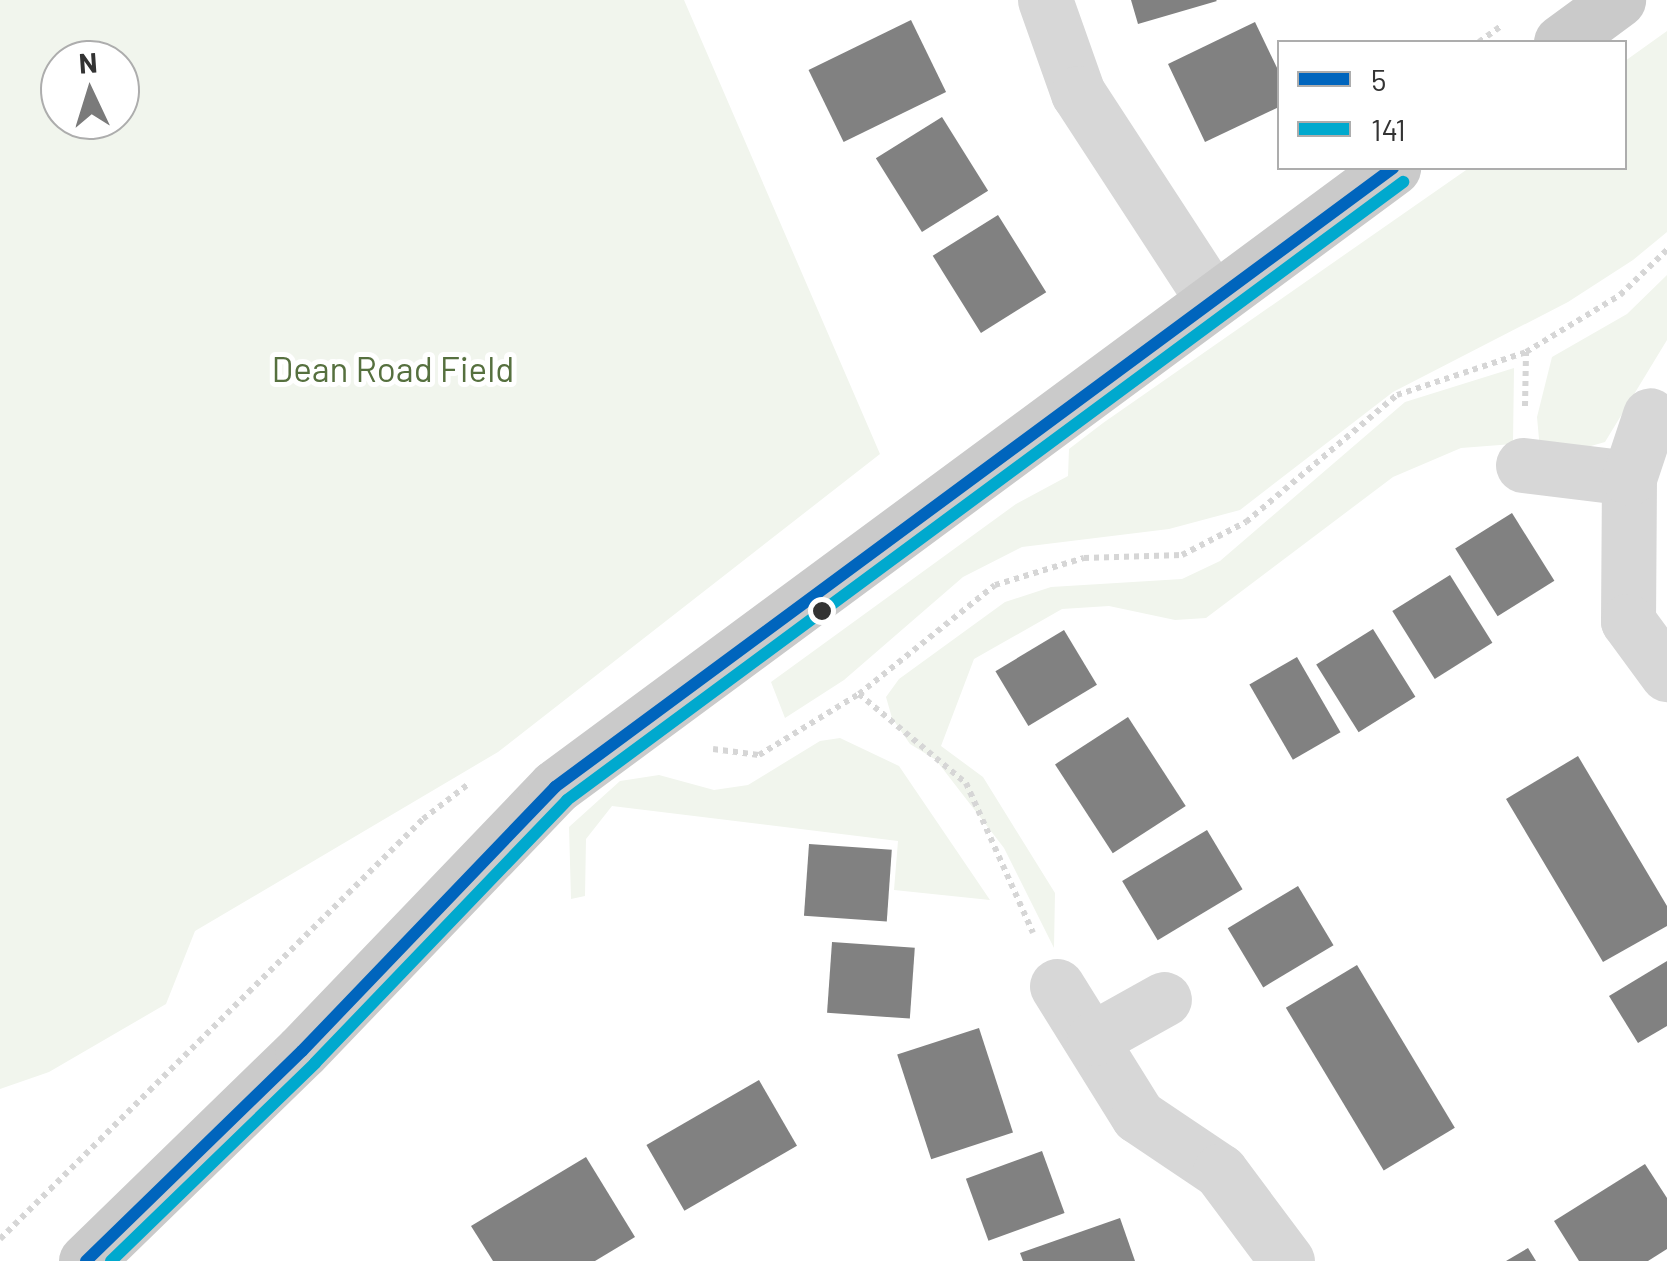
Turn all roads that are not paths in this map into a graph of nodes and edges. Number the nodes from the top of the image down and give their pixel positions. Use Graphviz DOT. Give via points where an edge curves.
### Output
graph roads {
  1 [pos="1045,0"];
  2 [pos="1618,0"];
  3 [pos="1564,40"];
  4 [pos="1389,170"];
  5 [pos="1213,300"];
  6 [pos="1650,415"];
  7 [pos="1523,464"];
  8 [pos="1628,478"];
  9 [pos="1667,674"];
  10 [pos="1057,986"];
  11 [pos="1164,998"];
  12 [pos="1094,1038"];
  13 [pos="86,1261"];
  14 [pos="1287,1261"];
  1 -- 5 [label="street" via="1078,93"];
  2 -- 3 [label="main road"];
  4 -- 5 [label="main road"];
  5 -- 13 [label="main road" via="555,787 302,1051"];
  6 -- 8 [label="street"];
  7 -- 8 [label="street"];
  8 -- 9 [label="street" via="1628,622"];
  10 -- 12 [label="street"];
  11 -- 12 [label="street"];
  12 -- 14 [label="street" via="1138,1116 1220,1171"];
}
